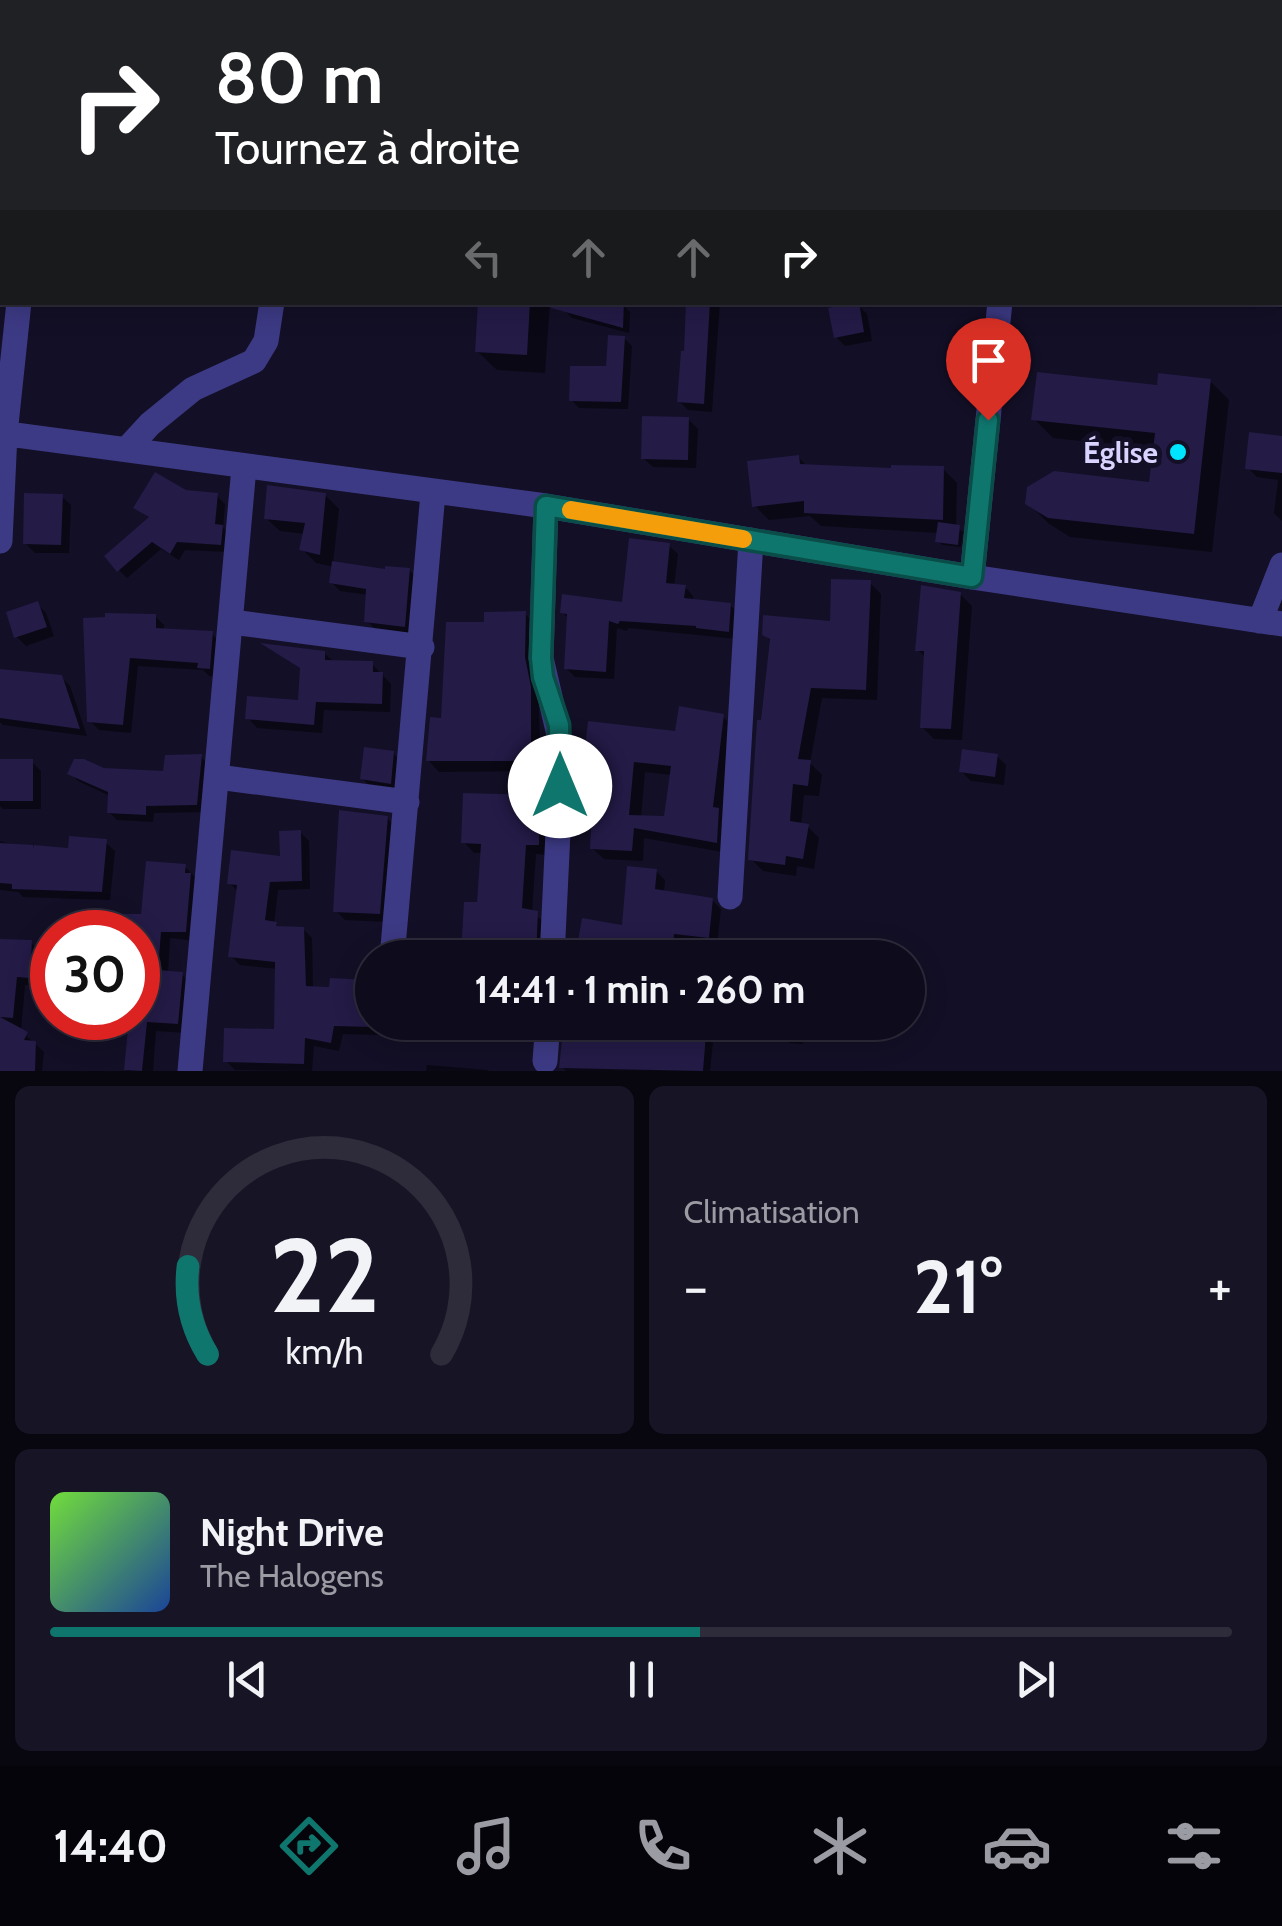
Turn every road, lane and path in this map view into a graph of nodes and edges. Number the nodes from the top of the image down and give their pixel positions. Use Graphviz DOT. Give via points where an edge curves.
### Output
graph roads {
  1 [pos="19,305"];
  2 [pos="272,305"];
  3 [pos="1000,305"];
  4 [pos="3,433"];
  5 [pos="127,449"];
  6 [pos="244,467"];
  7 [pos="433,493"];
  8 [pos="546,506"];
  9 [pos="751,540"];
  10 [pos="0,541"];
  11 [pos="1282,565"];
  12 [pos="972,577"];
  13 [pos="232,622"];
  14 [pos="1271,622"];
  15 [pos="422,647"];
  16 [pos="218,777"];
  17 [pos="407,802"];
  18 [pos="730,898"];
  19 [pos="394,940"];
  20 [pos="553,940"];
  21 [pos="547,1040"];
  22 [pos="545,1061"];
  23 [pos="190,1071"];
  1 -- 4 [label="street"];
  2 -- 5 [label="street" via="266,341 254,360 192,389"];
  3 -- 12 [label="street"];
  4 -- 5 [label="street"];
  4 -- 10 [label="street"];
  5 -- 6 [label="street"];
  6 -- 7 [label="street"];
  6 -- 13 [label="street"];
  7 -- 8 [label="street"];
  7 -- 15 [label="street"];
  8 -- 9 [label="street"];
  8 -- 20 [label="street" via="541,658 562,748"];
  9 -- 12 [label="street"];
  9 -- 18 [label="street"];
  11 -- 14 [label="street"];
  12 -- 14 [label="street"];
  13 -- 15 [label="street"];
  13 -- 16 [label="street"];
  15 -- 17 [label="street"];
  16 -- 17 [label="street"];
  16 -- 23 [label="street"];
  17 -- 19 [label="street"];
  21 -- 22 [label="street"];
}
